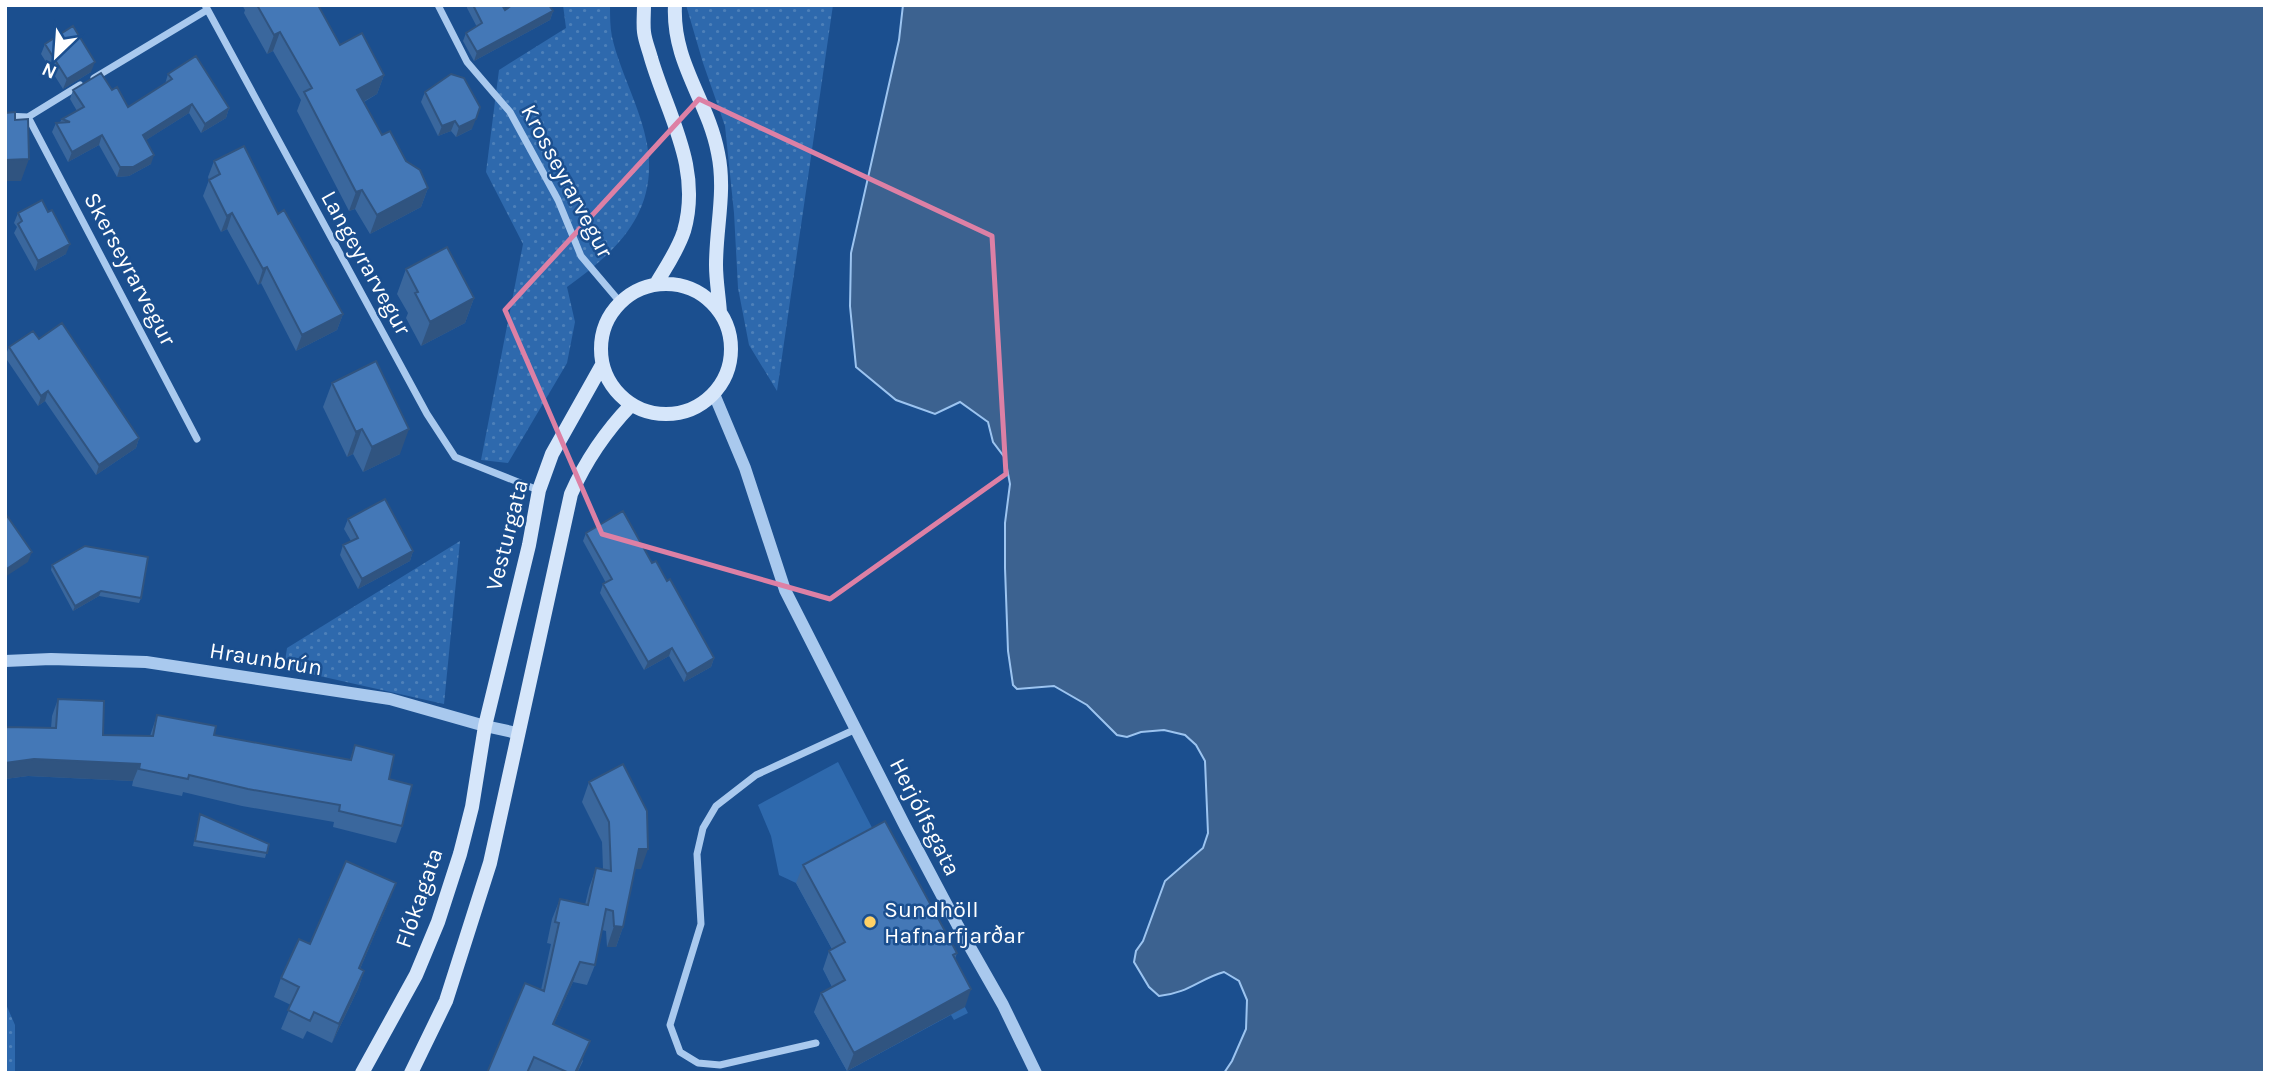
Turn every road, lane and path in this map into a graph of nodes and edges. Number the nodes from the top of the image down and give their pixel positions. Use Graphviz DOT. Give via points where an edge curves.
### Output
graph roads {
  1 [pos="438,5"];
  2 [pos="645,5"];
  3 [pos="674,5"];
  4 [pos="206,8"];
  5 [pos="5,117"];
  6 [pos="28,117"];
  7 [pos="656,284"];
  8 [pos="620,302"];
  9 [pos="720,313"];
  10 [pos="602,365"];
  11 [pos="715,394"];
  12 [pos="631,405"];
  13 [pos="197,439"];
  14 [pos="539,490"];
  15 [pos="5,661"];
  16 [pos="485,726"];
  17 [pos="856,728"];
  18 [pos="517,733"];
  19 [pos="816,1043"];
  20 [pos="362,1073"];
  21 [pos="411,1073"];
  22 [pos="1036,1073"];
  1 -- 8 [label="street, Krosseyrarvegur" via="467,62 510,112 558,200 581,256"];
  2 -- 7 [label="main road" via="644,32 678,131 688,178 684,231"];
  3 -- 9 [label="main road" via="674,26 688,76 710,122 718,153"];
  4 -- 6 [label="street"];
  4 -- 14 [label="street, Langeyrarvegur" via="427,414 455,457"];
  5 -- 6 [label="street"];
  6 -- 13 [label="street, Skerseyrarvegur"];
  7 -- 8 [label="main road"];
  7 -- 9 [label="main road" via="692,289"];
  8 -- 10 [label="main road" via="603,331"];
  9 -- 11 [label="main road" via="732,354"];
  10 -- 12 [label="main road" via="618,394"];
  10 -- 14 [label="main road, Vesturgata" via="552,454"];
  11 -- 12 [label="main road" via="675,415 652,414"];
  11 -- 17 [label="street, Herjólfsgata" via="746,468 785,590"];
  12 -- 18 [label="main road" via="584,464 571,494"];
  14 -- 16 [label="main road, Vesturgata"];
  15 -- 16 [label="street, Hraunbrún" via="146,662 390,699"];
  16 -- 18 [label="street, Hraunbrún"];
  16 -- 20 [label="main road, Flókagata" via="472,807 438,922 416,975"];
  17 -- 19 [label="street" via="756,775 716,806 703,828 697,854 701,924 670,1025 680,1052 698,1063 720,1065"];
  17 -- 22 [label="street, Herjólfsgata"];
  18 -- 21 [label="main road" via="490,863 470,928 446,1000"];
}
